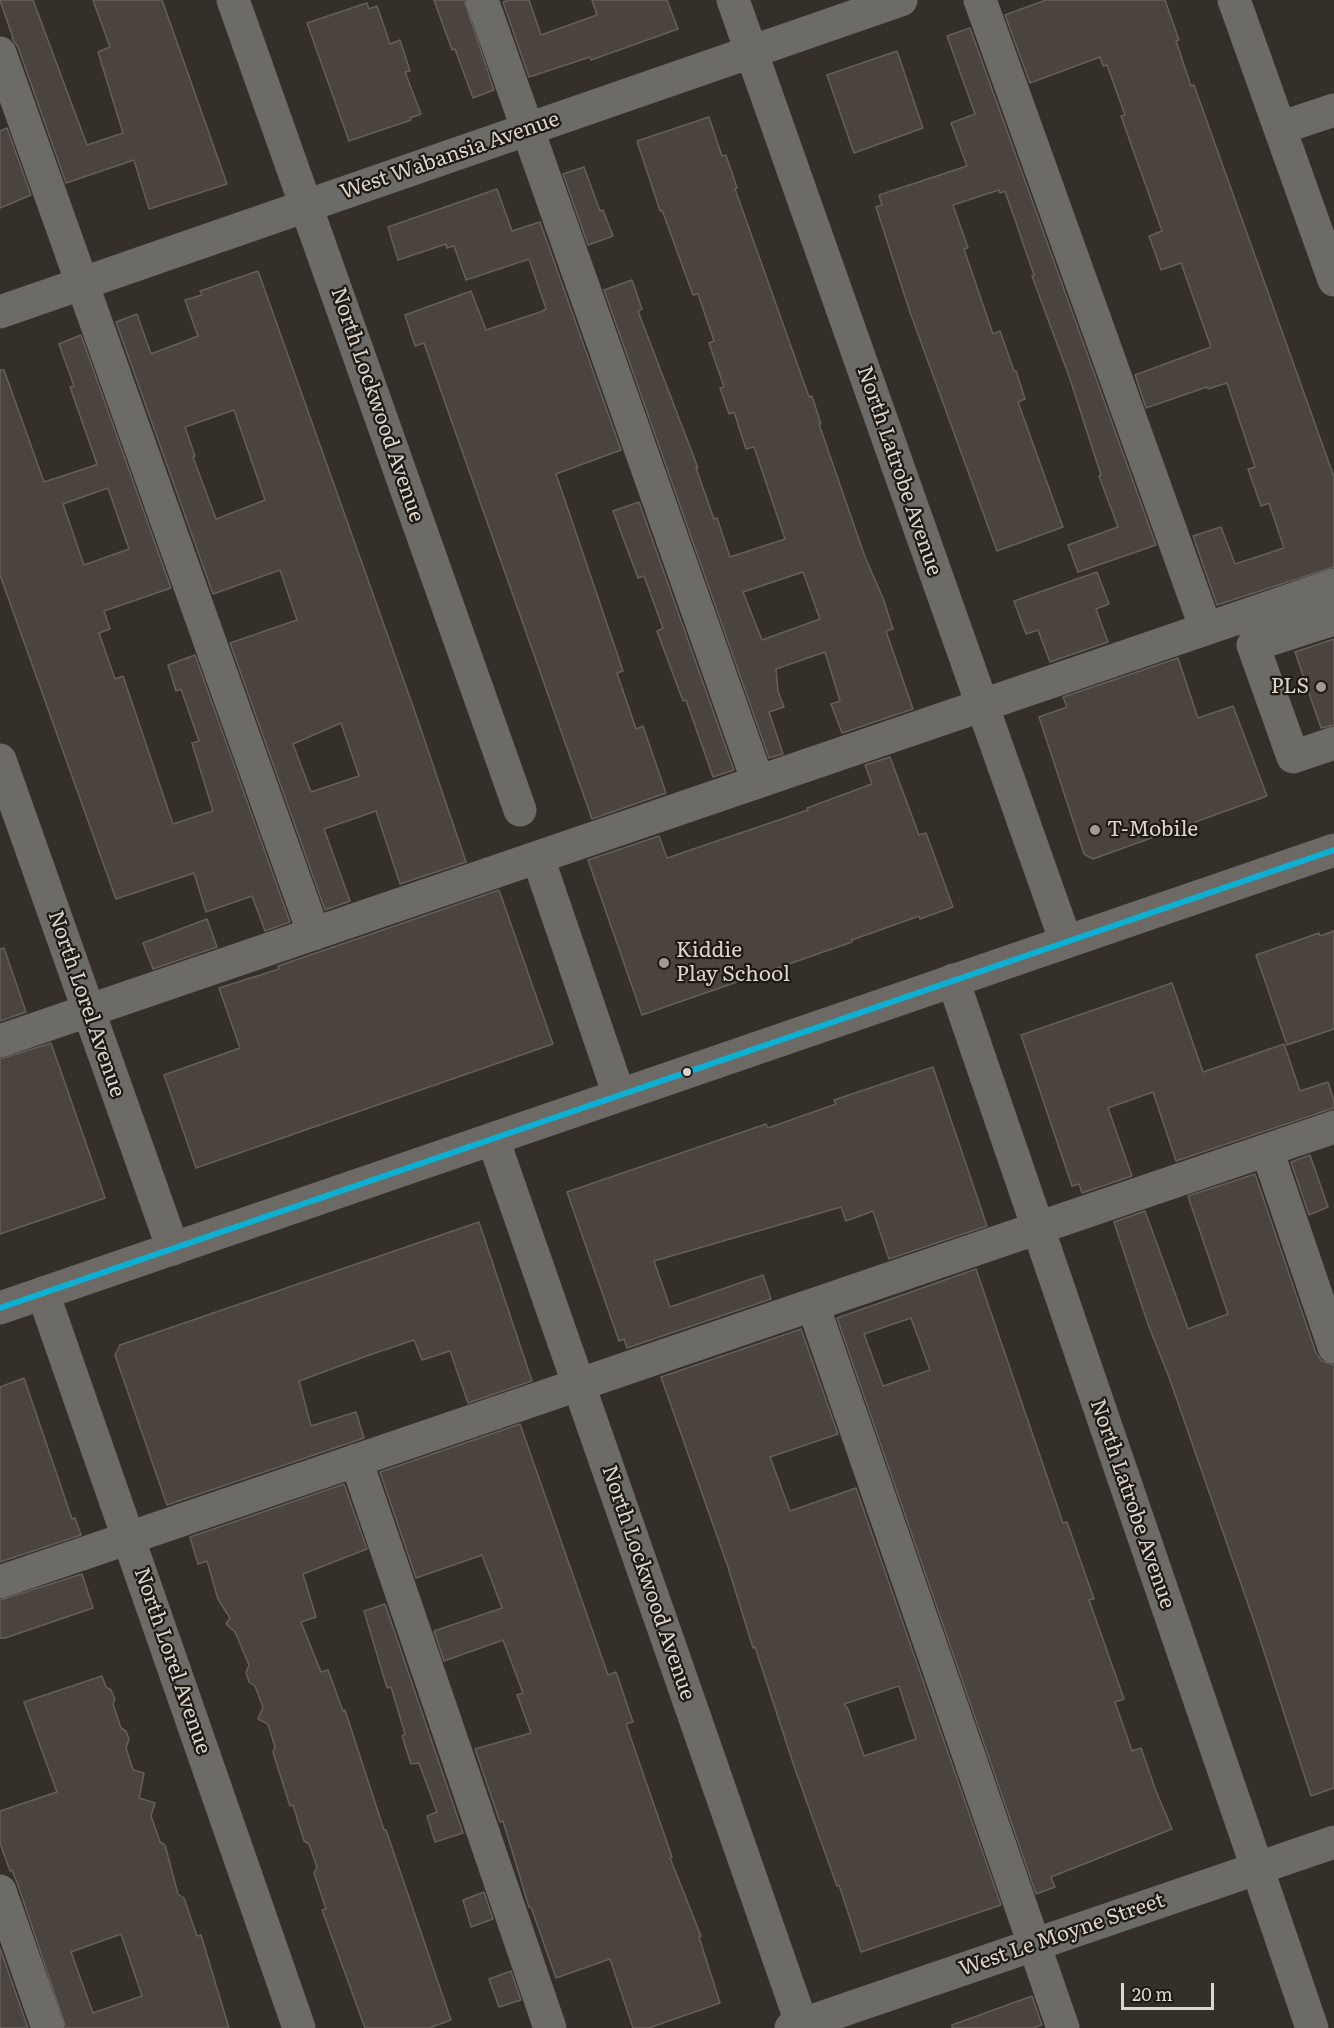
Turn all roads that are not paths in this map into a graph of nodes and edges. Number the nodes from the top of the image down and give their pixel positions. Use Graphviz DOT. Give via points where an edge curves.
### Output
graph roads {
  1 [pos="233,0"];
  2 [pos="482,0"];
  3 [pos="733,0"];
  4 [pos="901,0"];
  5 [pos="980,0"];
  6 [pos="1234,0"];
  7 [pos="751,52"];
  8 [pos="0,53"];
  9 [pos="1334,110"];
  10 [pos="1280,128"];
  11 [pos="528,129"];
  12 [pos="306,206"];
  13 [pos="1334,280"];
  14 [pos="82,284"];
  15 [pos="0,312"];
  16 [pos="1334,585"];
  17 [pos="1334,619"];
  18 [pos="1206,629"];
  19 [pos="982,706"];
  20 [pos="1334,743"];
  21 [pos="0,759"];
  22 [pos="758,782"];
  23 [pos="520,810"];
  24 [pos="1334,850"];
  25 [pos="538,858"];
  26 [pos="314,934"];
  27 [pos="1066,942"];
  28 [pos="953,981"];
  29 [pos="89,1011"];
  30 [pos="0,1041"];
  31 [pos="619,1095"];
  32 [pos="1334,1127"];
  33 [pos="493,1139"];
  34 [pos="1268,1150"];
  35 [pos="1037,1228"];
  36 [pos="173,1249"];
  37 [pos="43,1293"];
  38 [pos="813,1305"];
  39 [pos="0,1308"];
  40 [pos="1334,1347"];
  41 [pos="579,1385"];
  42 [pos="356,1460"];
  43 [pos="129,1538"];
  44 [pos="0,1582"];
  45 [pos="1334,1842"];
  46 [pos="1257,1869"];
  47 [pos="0,1891"];
  48 [pos="1034,1944"];
  49 [pos="798,2027"];
  50 [pos="48,2028"];
  51 [pos="300,2028"];
  52 [pos="550,2028"];
  53 [pos="1063,2028"];
  54 [pos="1312,2028"];
  1 -- 12 [label="street, North Lockwood Avenue"];
  2 -- 11 [label="street"];
  3 -- 7 [label="street, North Latrobe Avenue"];
  4 -- 7 [label="street, West Wabansia Avenue"];
  5 -- 18 [label="street"];
  6 -- 10 [label="street"];
  7 -- 11 [label="street, West Wabansia Avenue"];
  7 -- 19 [label="street, North Latrobe Avenue"];
  8 -- 14 [label="street"];
  9 -- 10 [label="street"];
  10 -- 13 [label="street"];
  11 -- 12 [label="street, West Wabansia Avenue"];
  11 -- 22 [label="street"];
  12 -- 14 [label="street, West Wabansia Avenue"];
  12 -- 23 [label="street, North Lockwood Avenue"];
  14 -- 15 [label="street, West Wabansia Avenue"];
  14 -- 26 [label="street"];
  16 -- 18 [label="street"];
  17 -- 20 [label="street" via="1253,645 1293,757"];
  18 -- 19 [label="street"];
  19 -- 22 [label="street"];
  19 -- 27 [label="street, North Latrobe Avenue"];
  21 -- 29 [label="street, North Lorel Avenue"];
  22 -- 25 [label="street"];
  24 -- 27 [label="main road"];
  25 -- 26 [label="street"];
  25 -- 31 [label="street"];
  26 -- 29 [label="street"];
  27 -- 28 [label="main road"];
  28 -- 31 [label="main road"];
  28 -- 35 [label="street, North Latrobe Avenue"];
  29 -- 30 [label="street"];
  29 -- 36 [label="street, North Lorel Avenue"];
  31 -- 33 [label="main road"];
  32 -- 34 [label="street"];
  33 -- 36 [label="main road"];
  33 -- 41 [label="street, North Lockwood Avenue"];
  34 -- 35 [label="street"];
  34 -- 40 [label="street"];
  35 -- 38 [label="street"];
  35 -- 46 [label="street, North Latrobe Avenue"];
  36 -- 37 [label="main road"];
  37 -- 39 [label="main road"];
  37 -- 43 [label="street, North Lorel Avenue"];
  38 -- 41 [label="street"];
  38 -- 48 [label="street"];
  41 -- 42 [label="street"];
  41 -- 49 [label="street, North Lockwood Avenue"];
  42 -- 43 [label="street"];
  42 -- 52 [label="street"];
  43 -- 44 [label="street"];
  43 -- 51 [label="street, North Lorel Avenue"];
  45 -- 46 [label="street, West Le Moyne Street"];
  46 -- 48 [label="street, West Le Moyne Street"];
  46 -- 54 [label="street, North Latrobe Avenue"];
  47 -- 50 [label="street"];
  48 -- 49 [label="street, West Le Moyne Street"];
  48 -- 53 [label="street"];
}
